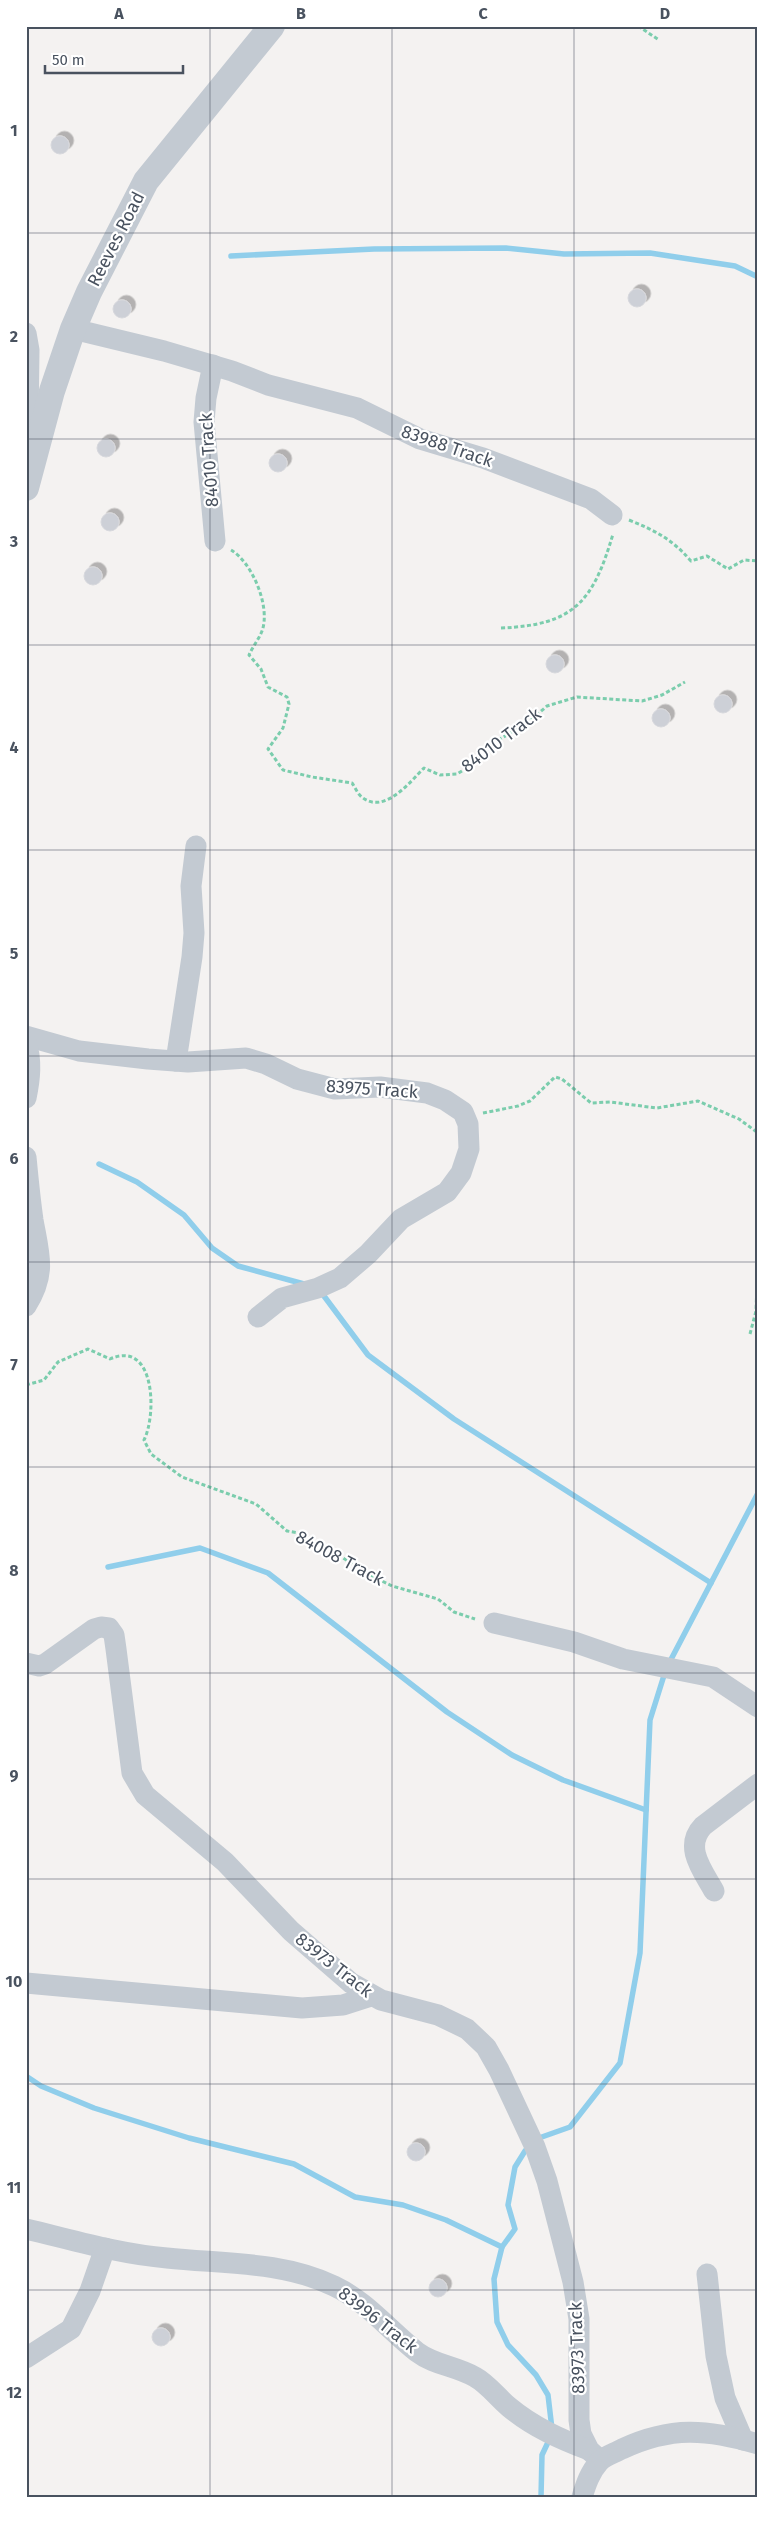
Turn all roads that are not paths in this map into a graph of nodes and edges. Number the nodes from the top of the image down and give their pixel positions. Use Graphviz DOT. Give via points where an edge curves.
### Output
graph roads {
  1 [pos="272,26"];
  2 [pos="73,329"];
  3 [pos="27,344"];
  4 [pos="213,365"];
  5 [pos="36,449"];
  6 [pos="26,488"];
  7 [pos="612,515"];
  8 [pos="215,541"];
  9 [pos="196,846"];
  10 [pos="26,1036"];
  11 [pos="26,1042"];
  12 [pos="176,1061"];
  13 [pos="26,1098"];
  14 [pos="26,1157"];
  15 [pos="26,1306"];
  16 [pos="258,1317"];
  17 [pos="494,1623"];
  18 [pos="26,1663"];
  19 [pos="758,1707"];
  20 [pos="758,1784"];
  21 [pos="714,1891"];
  22 [pos="26,1983"];
  23 [pos="372,1996"];
  24 [pos="26,2229"];
  25 [pos="105,2248"];
  26 [pos="707,2274"];
  27 [pos="26,2358"];
  28 [pos="750,2442"];
  29 [pos="594,2455"];
  30 [pos="582,2497"];
  1 -- 2 [label="street, Reeves Road" via="146,181"];
  2 -- 4 [label="street, 83988 Track"];
  2 -- 5 [label="street, Reeves Road"];
  3 -- 5 [label="street" via="28,424"];
  4 -- 7 [label="street, 83988 Track" via="357,408 420,439 483,458 590,499"];
  4 -- 8 [label="street, 84010 Track" via="204,422"];
  5 -- 6 [label="street, Reeves Road"];
  9 -- 12 [label="street" via="190,886 194,933 192,957"];
  10 -- 12 [label="street, 83975 Track" via="79,1051"];
  11 -- 13 [label="street" via="30,1071"];
  12 -- 16 [label="street, 83975 Track" via="246,1058 296,1079 335,1089 380,1087 427,1093 463,1112 468,1124 469,1149 461,1173 447,1192 401,1219 340,1278 282,1298"];
  14 -- 15 [label="street" via="40,1270 37,1287"];
  17 -- 19 [label="street" via="574,1642 623,1659 713,1677"];
  18 -- 23 [label="street, 83973 Track" via="45,1664 97,1628 103,1626 111,1630 130,1762 139,1787 225,1862 291,1931 351,1983"];
  20 -- 21 [label="street" via="696,1834 693,1844 696,1857"];
  22 -- 23 [label="street" via="302,2008 343,2005"];
  23 -- 29 [label="street, 83973 Track" via="438,2015 467,2029 486,2047 513,2096 547,2181 573,2282 580,2335 579,2420 582,2440"];
  24 -- 25 [label="street, 83996 Track"];
  25 -- 27 [label="street" via="90,2291 71,2329"];
  25 -- 29 [label="street, 83996 Track" via="166,2258 263,2266 332,2284 361,2302 429,2360 476,2377 536,2426"];
  26 -- 28 [label="street" via="723,2389"];
  28 -- 29 [label="street" via="702,2432 670,2433"];
  29 -- 30 [label="street"];
}
